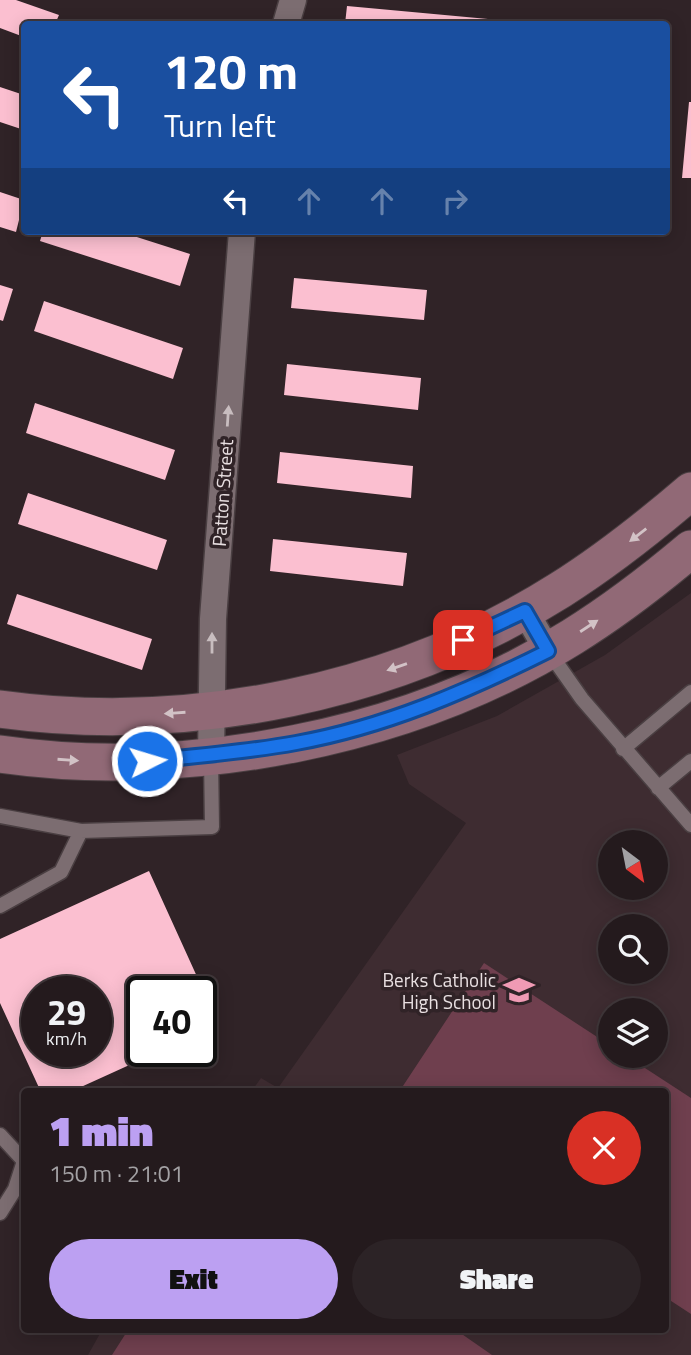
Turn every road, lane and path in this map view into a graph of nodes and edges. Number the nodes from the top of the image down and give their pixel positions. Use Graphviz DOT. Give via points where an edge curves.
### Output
graph roads {
  1 [pos="293,0"];
  2 [pos="287,21"];
  3 [pos="242,235"];
  4 [pos="691,491"];
  5 [pos="691,549"];
  6 [pos="525,611"];
  7 [pos="548,651"];
  8 [pos="691,692"];
  9 [pos="0,709"];
  10 [pos="212,711"];
  11 [pos="623,749"];
  12 [pos="0,754"];
  13 [pos="211,755"];
  14 [pos="691,761"];
  15 [pos="658,788"];
  16 [pos="0,816"];
  17 [pos="691,825"];
  18 [pos="81,831"];
  19 [pos="0,906"];
  20 [pos="0,1135"];
  21 [pos="21,1158"];
  22 [pos="21,1170"];
  23 [pos="0,1213"];
  1 -- 2 [label="street"];
  10 -- 3 [label="street, Patton Street, one-way" via="213,619"];
  4 -- 6 [label="street, one-way" via="594,568"];
  7 -- 5 [label="street, one-way" via="612,611"];
  6 -- 7 [label="street"];
  6 -- 10 [label="street, one-way" via="360,680 307,695"];
  7 -- 11 [label="lane"];
  7 -- 13 [label="street" via="450,697 361,727 298,743"];
  8 -- 11 [label="lane"];
  10 -- 9 [label="street, one-way" via="95,716"];
  10 -- 13 [label="street, Patton Street"];
  11 -- 15 [label="lane"];
  12 -- 13 [label="street, one-way" via="86,762"];
  13 -- 18 [label="lane" via="212,827"];
  14 -- 15 [label="lane"];
  15 -- 17 [label="lane"];
  16 -- 18 [label="lane"];
  18 -- 19 [label="lane" via="61,872"];
  20 -- 21 [label="lane"];
  22 -- 23 [label="lane"];
}
